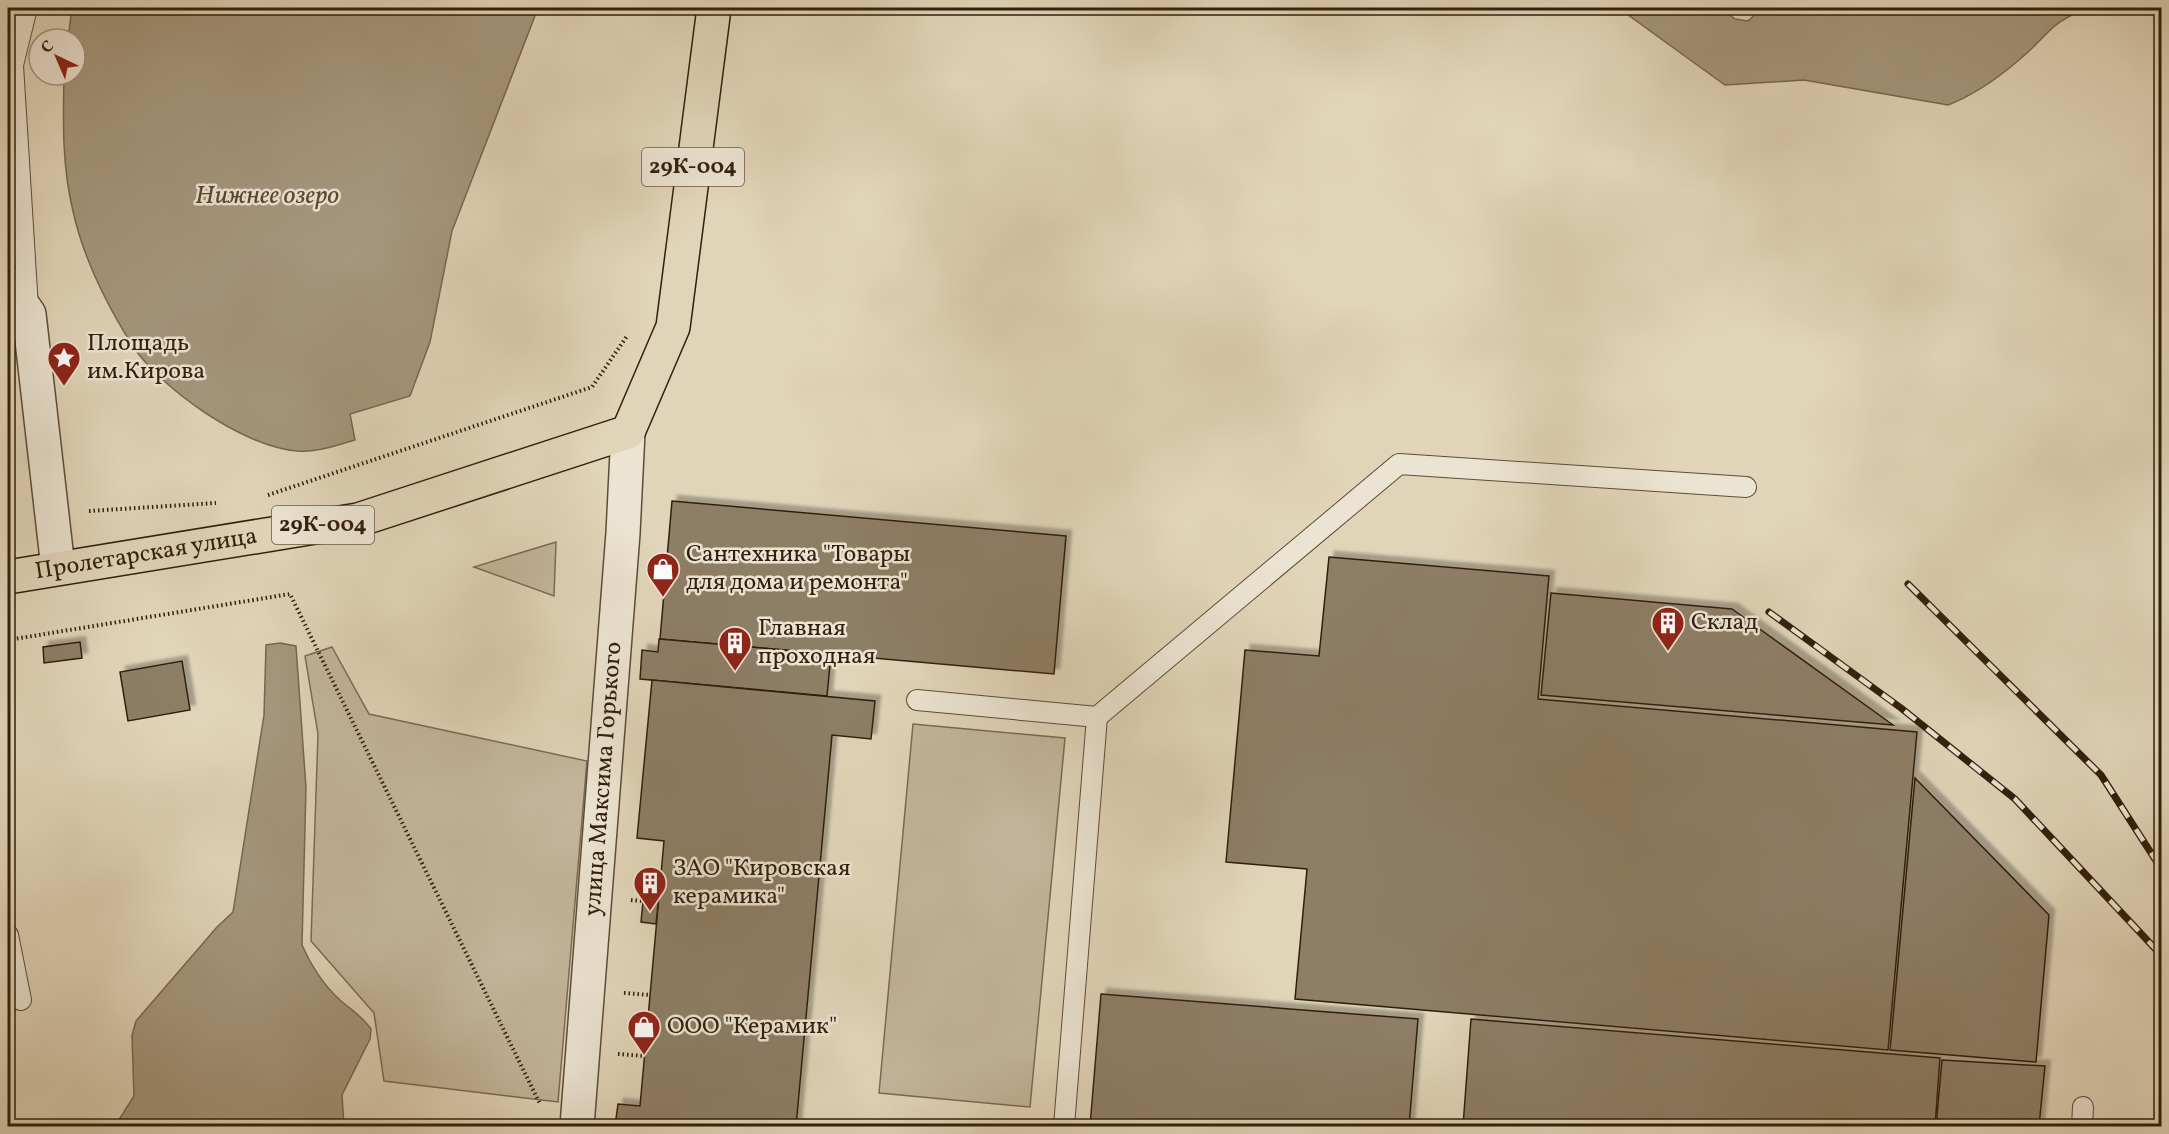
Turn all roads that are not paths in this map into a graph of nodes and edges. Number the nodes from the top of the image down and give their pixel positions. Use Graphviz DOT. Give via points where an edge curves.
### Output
graph roads {
  1 [pos="27,8"];
  2 [pos="714,8"];
  3 [pos="8,284"];
  4 [pos="29,314"];
  5 [pos="628,432"];
  6 [pos="1746,487"];
  7 [pos="58,568"];
  8 [pos="8,576"];
  9 [pos="917,700"];
  10 [pos="1097,717"];
  11 [pos="8,935"];
  12 [pos="21,1000"];
  13 [pos="577,1126"];
  14 [pos="1064,1126"];
  1 -- 4 [label="lane" via="13,65"];
  2 -- 5 [label="main road, 29К-004" via="673,327"];
  3 -- 4 [label="street"];
  4 -- 7 [label="street"];
  5 -- 7 [label="main road, Пролетарская улица / 29К-004" via="358,520"];
  5 -- 13 [label="street, улица Максима Горького"];
  6 -- 10 [label="lane" via="1400,464"];
  7 -- 8 [label="main road, Пролетарская улица / 29К-004"];
  9 -- 10 [label="lane"];
  10 -- 14 [label="lane"];
  11 -- 12 [label="lane"];
}
